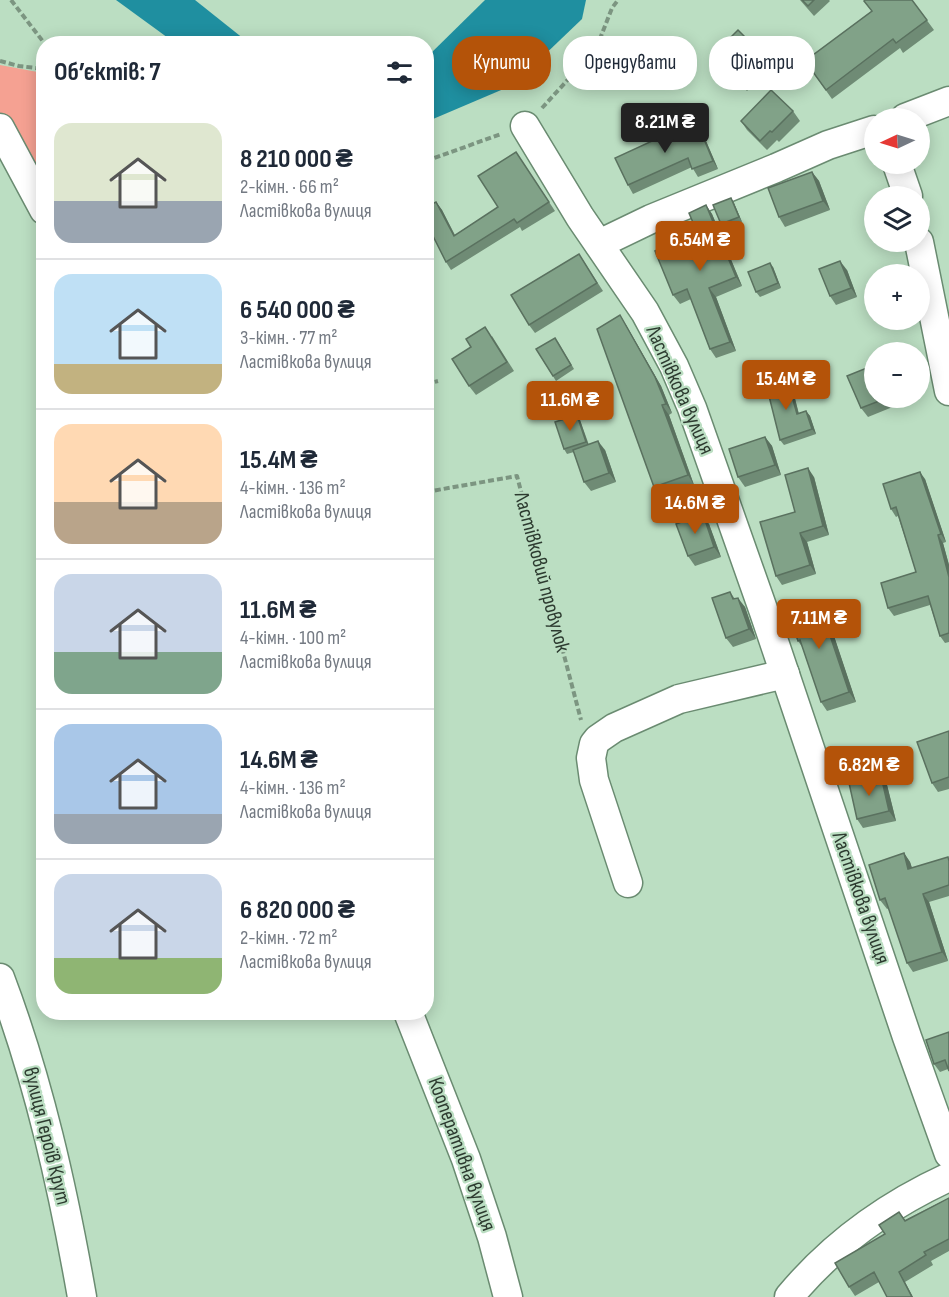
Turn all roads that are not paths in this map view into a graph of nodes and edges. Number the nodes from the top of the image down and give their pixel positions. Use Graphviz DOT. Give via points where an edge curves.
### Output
graph roads {
  1 [pos="949,101"];
  2 [pos="930,108"];
  3 [pos="525,126"];
  4 [pos="0,128"];
  5 [pos="864,133"];
  6 [pos="36,195"];
  7 [pos="599,244"];
  8 [pos="921,252"];
  9 [pos="949,391"];
  10 [pos="785,674"];
  11 [pos="628,883"];
  12 [pos="0,978"];
  13 [pos="411,1020"];
  14 [pos="949,1154"];
  15 [pos="949,1177"];
  16 [pos="82,1297"];
  17 [pos="508,1297"];
  18 [pos="789,1297"];
  1 -- 2 [label="street"];
  3 -- 7 [label="street, Ластівкова вулиця"];
  4 -- 6 [label="street"];
  5 -- 7 [label="street" via="828,145"];
  7 -- 10 [label="street, Ластівкова вулиця" via="645,312 674,366"];
  8 -- 9 [label="street"];
  10 -- 11 [label="street" via="679,699 603,734 594,744 591,758 597,788"];
  10 -- 14 [label="street, Ластівкова вулиця"];
  12 -- 16 [label="street, вулиця Героїв Крут" via="26,1050 69,1225"];
  13 -- 17 [label="street, Кооперативна вулиця" via="466,1159"];
  15 -- 18 [label="street" via="872,1221 840,1246"];
}
